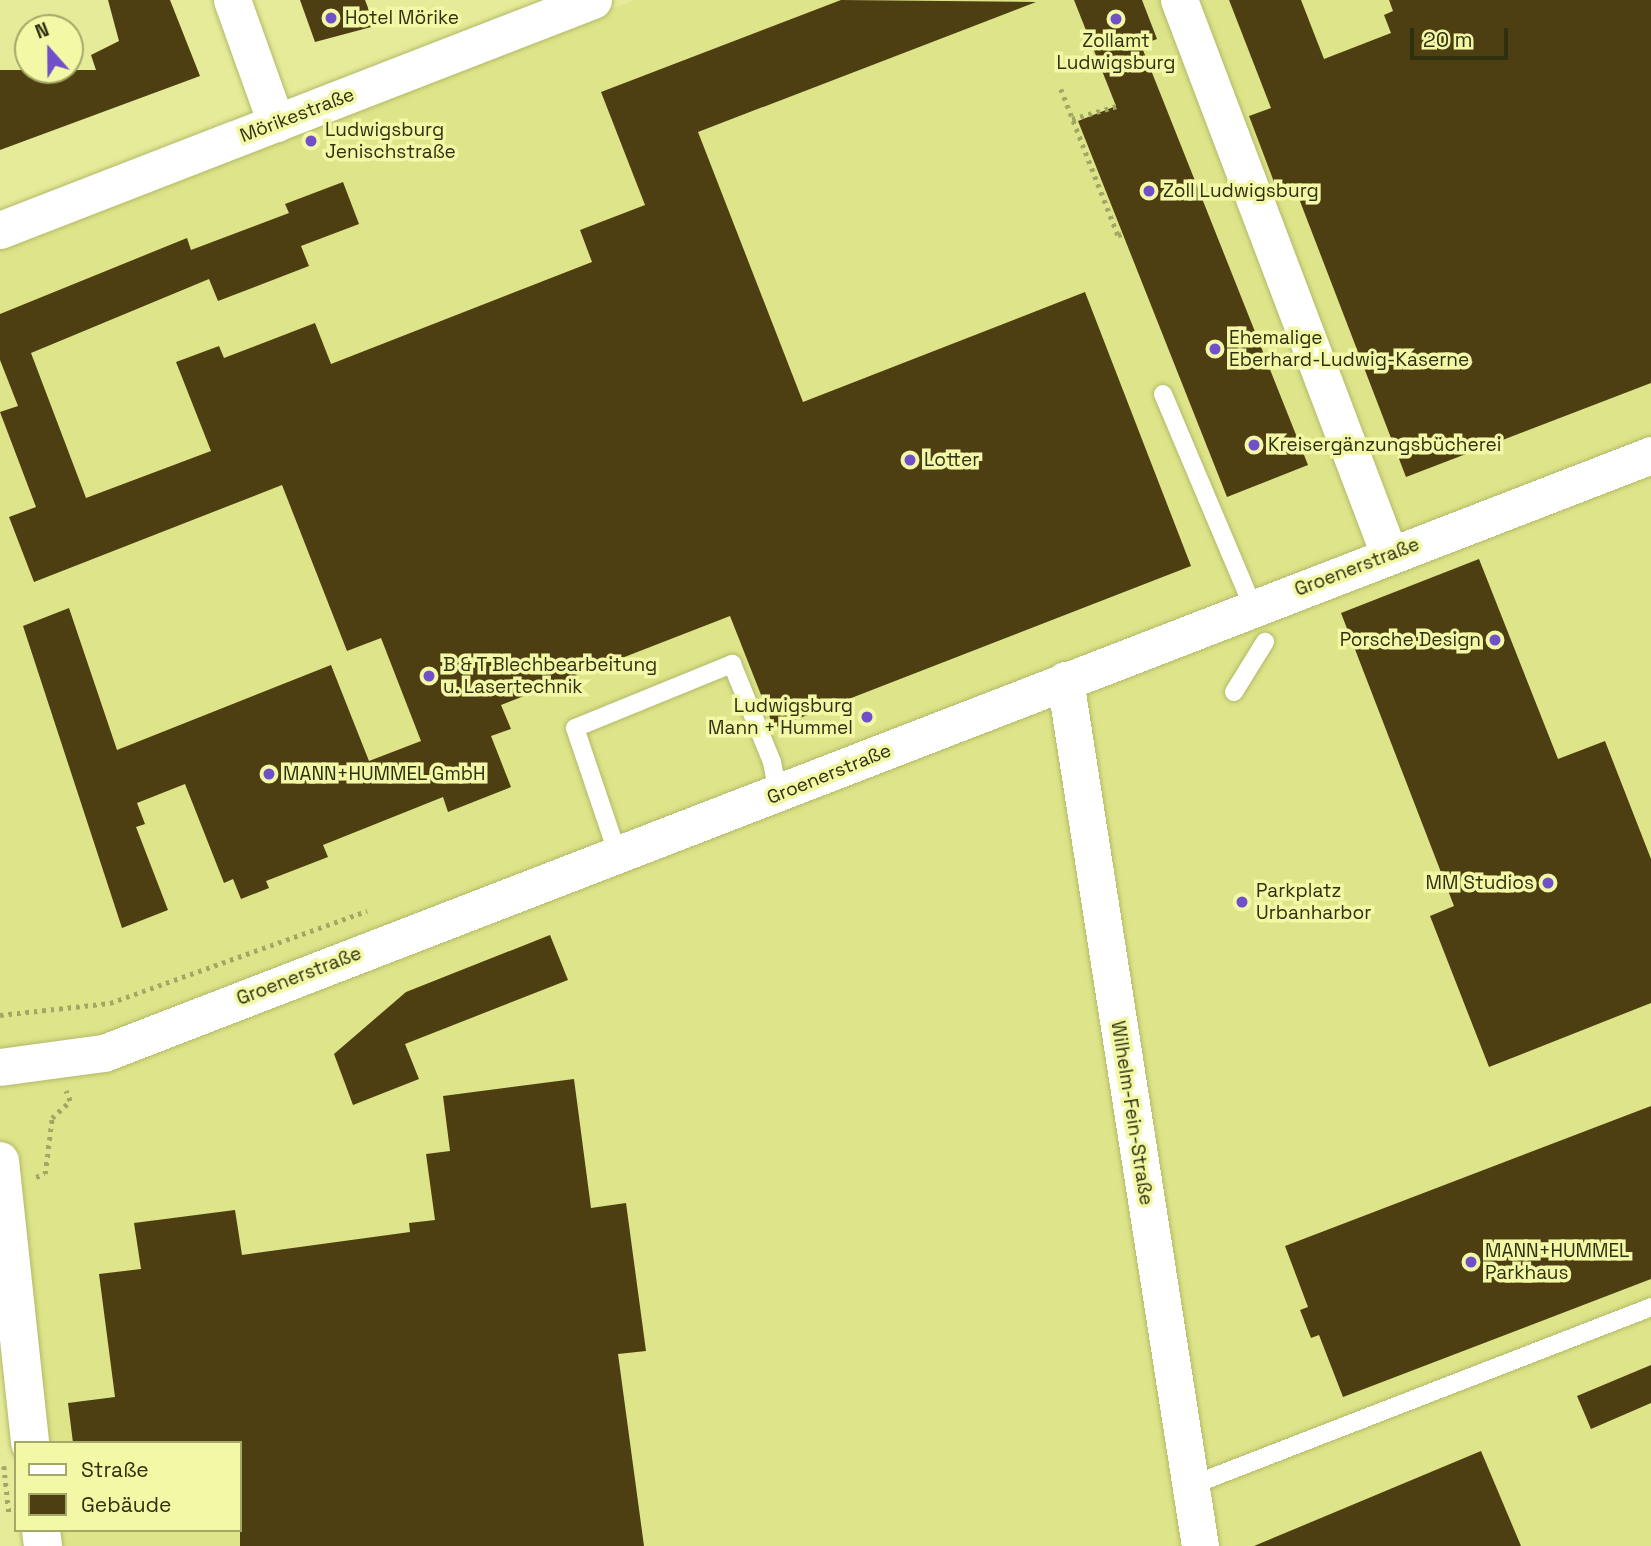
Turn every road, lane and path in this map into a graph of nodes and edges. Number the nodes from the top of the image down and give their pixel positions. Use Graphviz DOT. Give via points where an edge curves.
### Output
graph roads {
  1 [pos="232,0"];
  2 [pos="593,0"];
  3 [pos="1179,0"];
  4 [pos="1061,89"];
  5 [pos="1117,106"];
  6 [pos="1072,119"];
  7 [pos="276,123"];
  8 [pos="0,230"];
  9 [pos="1123,234"];
  10 [pos="1163,394"];
  11 [pos="1651,455"];
  12 [pos="1389,554"];
  13 [pos="1253,607"];
  14 [pos="1265,642"];
  15 [pos="1065,680"];
  16 [pos="1234,692"];
  17 [pos="778,794"];
  18 [pos="619,858"];
  19 [pos="27,1012"];
  20 [pos="0,1015"];
  21 [pos="55,1061"];
  22 [pos="0,1067"];
  23 [pos="2,1176"];
  24 [pos="1651,1307"];
  25 [pos="17,1441"];
  26 [pos="1189,1486"];
  27 [pos="31,1532"];
  28 [pos="43,1546"];
  29 [pos="1200,1546"];
  1 -- 7 [label="street"];
  2 -- 7 [label="street, Mörikestraße"];
  3 -- 12 [label="street"];
  4 -- 6 [label="path"];
  5 -- 6 [label="path"];
  6 -- 9 [label="path" via="1118,235"];
  7 -- 8 [label="street, Mörikestraße"];
  10 -- 13 [label="lane"];
  11 -- 12 [label="street, Groenerstraße"];
  12 -- 13 [label="street, Groenerstraße"];
  13 -- 15 [label="street, Groenerstraße"];
  14 -- 16 [label="lane"];
  15 -- 17 [label="street, Groenerstraße"];
  15 -- 26 [label="street, Wilhelm-Fein-Straße"];
  17 -- 18 [label="street, Groenerstraße"];
  17 -- 18 [label="lane" via="772,762 732,664 575,728"];
  18 -- 21 [label="street, Groenerstraße" via="104,1053"];
  19 -- 20 [label="path"];
  21 -- 22 [label="street, Groenerstraße"];
  21 -- 23 [label="path" via="70,1101 52,1118 45,1174"];
  23 -- 25 [label="street"];
  24 -- 26 [label="lane"];
  26 -- 29 [label="street, Wilhelm-Fein-Straße"];
  27 -- 28 [label="street"];
}
